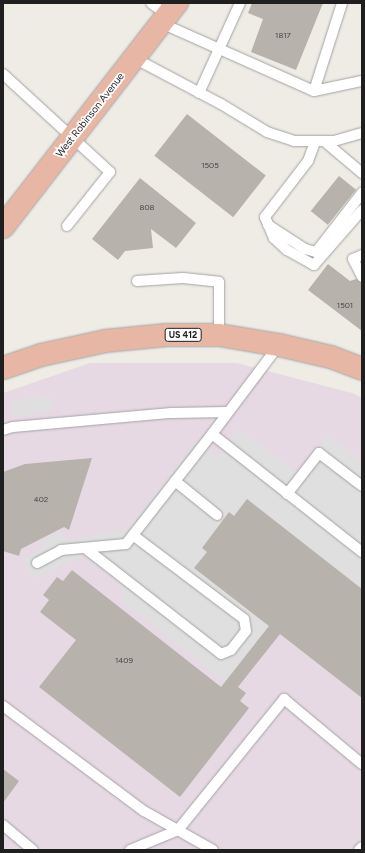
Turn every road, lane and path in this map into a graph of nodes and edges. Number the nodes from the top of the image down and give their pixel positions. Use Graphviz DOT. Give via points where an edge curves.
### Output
graph roads {
  1 [pos="240,3"];
  2 [pos="342,3"];
  3 [pos="164,11"];
  4 [pos="219,50"];
  5 [pos="134,58"];
  6 [pos="3,74"];
  7 [pos="362,81"];
  8 [pos="314,91"];
  9 [pos="199,92"];
  10 [pos="362,133"];
  11 [pos="72,138"];
  12 [pos="319,142"];
  13 [pos="362,173"];
  14 [pos="362,194"];
  15 [pos="362,210"];
  16 [pos="268,225"];
  17 [pos="67,226"];
  18 [pos="3,227"];
  19 [pos="362,255"];
  20 [pos="362,277"];
  21 [pos="137,281"];
  22 [pos="219,335"];
  23 [pos="279,345"];
  24 [pos="3,368"];
  25 [pos="362,369"];
  26 [pos="228,412"];
  27 [pos="3,430"];
  28 [pos="212,434"];
  29 [pos="175,481"];
  30 [pos="362,486"];
  31 [pos="287,494"];
  32 [pos="217,514"];
  33 [pos="133,535"];
  34 [pos="85,548"];
  35 [pos="362,552"];
  36 [pos="37,564"];
  37 [pos="3,706"];
  38 [pos="362,764"];
  39 [pos="3,825"];
  40 [pos="178,830"];
  41 [pos="362,847"];
  42 [pos="33,850"];
  43 [pos="130,850"];
  44 [pos="213,850"];
  45 [pos="360,850"];
  1 -- 4 [label="lane"];
  2 -- 8 [label="lane"];
  3 -- 4 [label="lane"];
  3 -- 5 [label="highway, West Robinson Avenue"];
  4 -- 8 [label="lane"];
  4 -- 9 [label="lane"];
  5 -- 9 [label="lane"];
  5 -- 11 [label="highway, West Robinson Avenue"];
  6 -- 11 [label="lane"];
  7 -- 8 [label="lane"];
  9 -- 12 [label="lane" via="267,132 294,141"];
  10 -- 12 [label="lane"];
  11 -- 17 [label="lane" via="110,172"];
  11 -- 18 [label="highway, West Robinson Avenue"];
  12 -- 13 [label="lane"];
  12 -- 16 [label="lane" via="308,161 265,217"];
  14 -- 16 [label="lane" via="316,252 305,249"];
  15 -- 16 [label="lane" via="314,265 287,250 274,238"];
  19 -- 20 [label="lane" via="353,259"];
  21 -- 22 [label="lane" via="183,278 218,282"];
  22 -- 23 [label="highway, US 412"];
  22 -- 24 [label="highway, US 412" via="167,335 106,341 41,355"];
  23 -- 25 [label="highway, US 412" via="331,357"];
  23 -- 26 [label="lane"];
  26 -- 27 [label="lane" via="171,413"];
  26 -- 28 [label="lane"];
  28 -- 29 [label="lane"];
  28 -- 31 [label="lane"];
  29 -- 32 [label="lane"];
  29 -- 33 [label="lane"];
  30 -- 31 [label="lane" via="319,453"];
  31 -- 35 [label="lane"];
  33 -- 34 [label="lane" via="126,544"];
  33 -- 34 [label="lane" via="244,618 246,631 231,650 221,654"];
  34 -- 36 [label="lane" via="61,550"];
  37 -- 40 [label="lane" via="144,811"];
  38 -- 40 [label="lane" via="284,699"];
  39 -- 42 [label="lane"];
  40 -- 43 [label="lane"];
  40 -- 44 [label="lane"];
  41 -- 45 [label="lane"];
}
